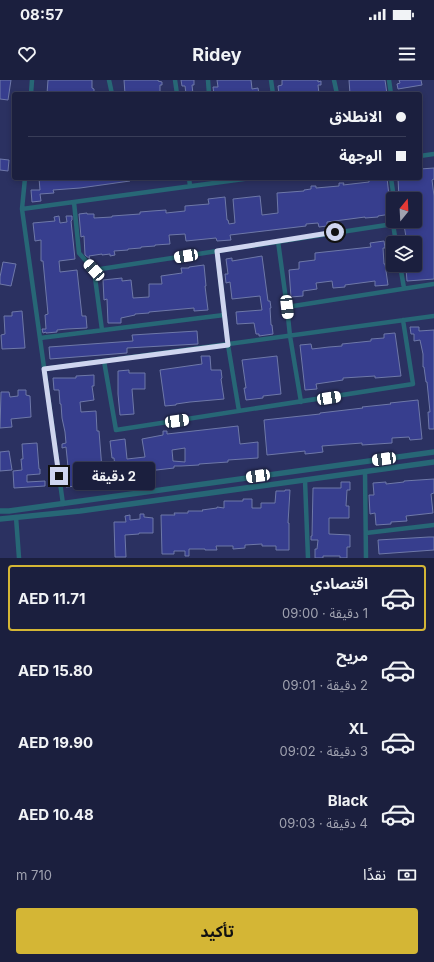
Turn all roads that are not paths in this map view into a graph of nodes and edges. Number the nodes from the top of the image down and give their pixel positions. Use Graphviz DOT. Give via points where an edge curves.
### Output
graph roads {
  1 [pos="32,80"];
  2 [pos="109,80"];
  3 [pos="175,80"];
  4 [pos="208,80"];
  5 [pos="271,80"];
  6 [pos="334,80"];
  7 [pos="389,80"];
  8 [pos="31,92"];
  9 [pos="112,92"];
  10 [pos="177,92"];
  11 [pos="209,92"];
  12 [pos="273,92"];
  13 [pos="337,92"];
  14 [pos="391,92"];
  15 [pos="434,154"];
  16 [pos="422,156"];
  17 [pos="25,180"];
  18 [pos="189,180"];
  19 [pos="220,180"];
  20 [pos="391,180"];
  21 [pos="190,186"];
  22 [pos="393,192"];
  23 [pos="74,202"];
  24 [pos="22,209"];
  25 [pos="386,223"];
  26 [pos="278,241"];
  27 [pos="217,251"];
  28 [pos="94,270"];
  29 [pos="401,272"];
  30 [pos="434,284"];
  31 [pos="404,288"];
  32 [pos="287,307"];
  33 [pos="224,315"];
  34 [pos="434,316"];
  35 [pos="403,320"];
  36 [pos="102,330"];
  37 [pos="290,336"];
  38 [pos="40,338"];
  39 [pos="228,345"];
  40 [pos="104,361"];
  41 [pos="44,369"];
  42 [pos="301,402"];
  43 [pos="239,411"];
  44 [pos="434,452"];
  45 [pos="434,462"];
  46 [pos="365,471"];
  47 [pos="305,480"];
  48 [pos="63,504"];
  49 [pos="0,511"];
  50 [pos="16,517"];
  51 [pos="0,519"];
  52 [pos="434,525"];
  53 [pos="366,534"];
  54 [pos="19,558"];
  55 [pos="308,558"];
  56 [pos="366,558"];
  1 -- 8 [label="street"];
  2 -- 9 [label="street"];
  3 -- 10 [label="street"];
  4 -- 11 [label="street"];
  5 -- 12 [label="street"];
  6 -- 13 [label="street"];
  7 -- 14 [label="street"];
  15 -- 16 [label="street"];
  17 -- 24 [label="street"];
  18 -- 21 [label="street"];
  19 -- 21 [label="street"];
  20 -- 22 [label="street"];
  21 -- 23 [label="street"];
  23 -- 24 [label="street"];
  23 -- 28 [label="street" via="79,253"];
  24 -- 38 [label="street"];
  25 -- 26 [label="street"];
  26 -- 27 [label="street"];
  26 -- 32 [label="street"];
  27 -- 28 [label="street"];
  27 -- 33 [label="street"];
  28 -- 36 [label="street"];
  29 -- 31 [label="street"];
  30 -- 31 [label="street"];
  31 -- 32 [label="street"];
  32 -- 37 [label="street"];
  33 -- 36 [label="street"];
  33 -- 39 [label="street"];
  34 -- 35 [label="street"];
  35 -- 37 [label="street"];
  35 -- 42 [label="street" via="413,384"];
  36 -- 38 [label="street"];
  37 -- 39 [label="street"];
  37 -- 42 [label="street"];
  38 -- 41 [label="street"];
  39 -- 40 [label="street"];
  39 -- 43 [label="street"];
  40 -- 41 [label="street"];
  40 -- 43 [label="street" via="116,430"];
  41 -- 48 [label="street"];
  42 -- 43 [label="street"];
  44 -- 48 [label="street"];
  45 -- 46 [label="street"];
  46 -- 47 [label="street"];
  46 -- 53 [label="street"];
  47 -- 50 [label="street" via="80,512"];
  47 -- 55 [label="street"];
  48 -- 49 [label="street"];
  50 -- 51 [label="street"];
  50 -- 54 [label="street"];
  52 -- 53 [label="street"];
  53 -- 56 [label="street"];
}
